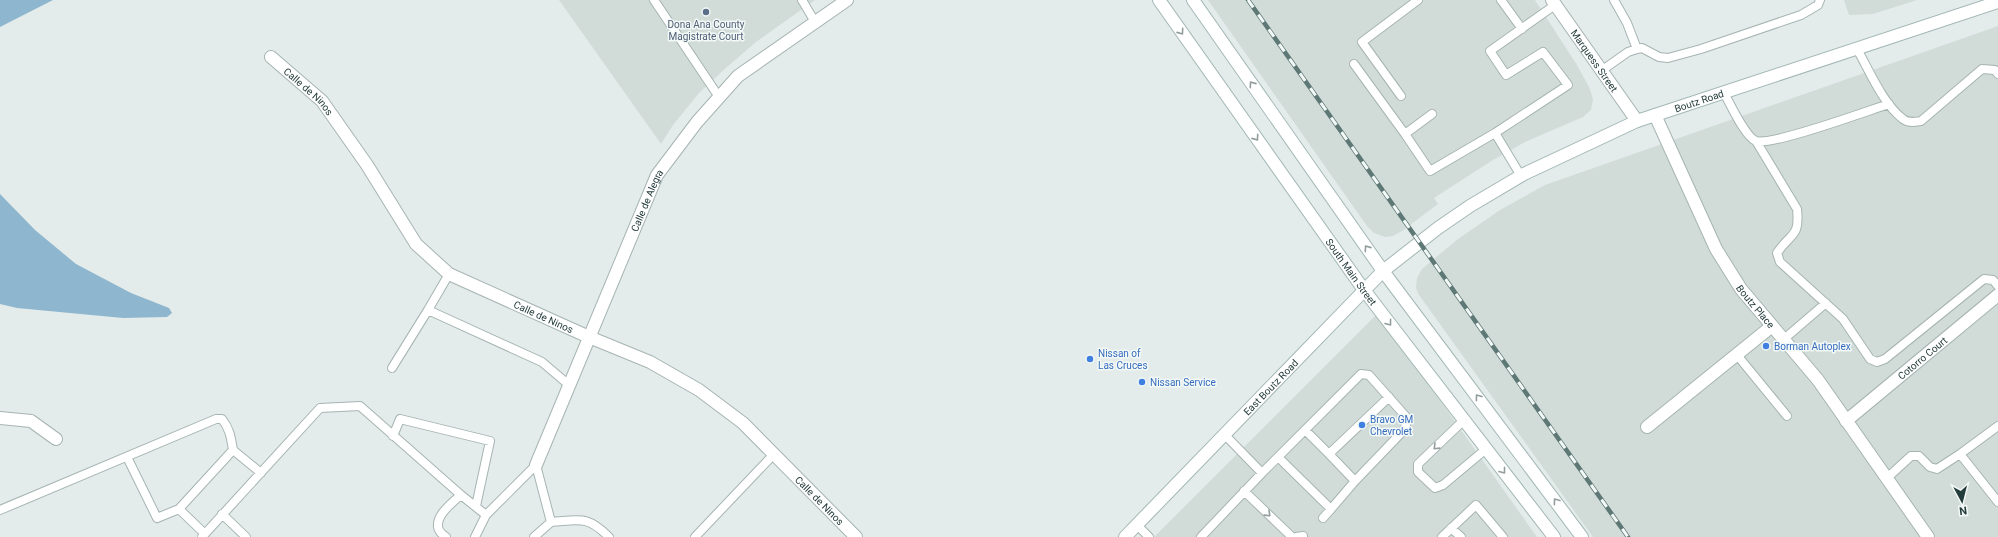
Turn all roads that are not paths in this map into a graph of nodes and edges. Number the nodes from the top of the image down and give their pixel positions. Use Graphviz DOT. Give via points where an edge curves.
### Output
graph roads {
  1 [pos="654,0"];
  2 [pos="802,0"];
  3 [pos="846,0"];
  4 [pos="1159,0"];
  5 [pos="1193,0"];
  6 [pos="1418,0"];
  7 [pos="1501,0"];
  8 [pos="1614,0"];
  9 [pos="1820,0"];
  10 [pos="1553,2"];
  11 [pos="1998,2"];
  12 [pos="815,22"];
  13 [pos="1522,29"];
  14 [pos="1637,49"];
  15 [pos="1857,49"];
  16 [pos="271,56"];
  17 [pos="1354,64"];
  18 [pos="1601,71"];
  19 [pos="1998,74"];
  20 [pos="1724,93"];
  21 [pos="1401,96"];
  22 [pos="719,97"];
  23 [pos="1889,104"];
  24 [pos="1432,114"];
  25 [pos="1655,115"];
  26 [pos="1636,121"];
  27 [pos="1495,133"];
  28 [pos="1405,134"];
  29 [pos="1756,141"];
  30 [pos="1521,176"];
  31 [pos="1420,242"];
  32 [pos="1383,271"];
  33 [pos="450,274"];
  34 [pos="1998,286"];
  35 [pos="1364,290"];
  36 [pos="1998,295"];
  37 [pos="1826,303"];
  38 [pos="428,310"];
  39 [pos="1772,326"];
  40 [pos="590,337"];
  41 [pos="1784,339"];
  42 [pos="1737,354"];
  43 [pos="392,368"];
  44 [pos="569,385"];
  45 [pos="1389,397"];
  46 [pos="1787,416"];
  47 [pos="0,418"];
  48 [pos="1464,420"];
  49 [pos="1846,421"];
  50 [pos="1998,426"];
  51 [pos="1647,427"];
  52 [pos="1305,430"];
  53 [pos="1224,434"];
  54 [pos="393,436"];
  55 [pos="56,439"];
  56 [pos="1486,449"];
  57 [pos="233,450"];
  58 [pos="774,454"];
  59 [pos="1329,454"];
  60 [pos="1960,454"];
  61 [pos="127,457"];
  62 [pos="1278,457"];
  63 [pos="536,465"];
  64 [pos="261,473"];
  65 [pos="1262,473"];
  66 [pos="1887,478"];
  67 [pos="1355,481"];
  68 [pos="1244,491"];
  69 [pos="461,495"];
  70 [pos="1998,502"];
  71 [pos="476,506"];
  72 [pos="179,509"];
  73 [pos="1331,509"];
  74 [pos="0,510"];
  75 [pos="222,514"];
  76 [pos="486,515"];
  77 [pos="1323,518"];
  78 [pos="551,522"];
  79 [pos="1137,525"];
  80 [pos="1451,528"];
  81 [pos="203,535"];
  82 [pos="246,537"];
  83 [pos="446,537"];
  84 [pos="475,537"];
  85 [pos="534,537"];
  86 [pos="609,537"];
  87 [pos="695,537"];
  88 [pos="856,537"];
  89 [pos="1125,537"];
  90 [pos="1149,537"];
  91 [pos="1201,537"];
  92 [pos="1292,537"];
  93 [pos="1442,537"];
  94 [pos="1461,537"];
  95 [pos="1503,537"];
  96 [pos="1554,537"];
  97 [pos="1582,537"];
  98 [pos="1928,537"];
  1 -- 22 [label="lane"];
  2 -- 12 [label="lane"];
  3 -- 12 [label="street, Calle de Alegra"];
  4 -- 35 [label="street, South Main Street, one-way"];
  32 -- 5 [label="street, one-way"];
  6 -- 21 [label="lane" via="1362,42"];
  7 -- 13 [label="lane"];
  8 -- 14 [label="lane"];
  9 -- 14 [label="lane" via="1818,5 1800,15 1668,58 1659,57 1642,48"];
  10 -- 13 [label="lane"];
  10 -- 18 [label="street, Marquess Street"];
  11 -- 15 [label="street, Boutz Road"];
  12 -- 22 [label="street, Calle de Alegra" via="738,76"];
  13 -- 27 [label="lane" via="1490,51 1506,75 1543,52 1568,85"];
  14 -- 18 [label="lane" via="1628,52"];
  15 -- 20 [label="street, Boutz Road"];
  15 -- 23 [label="lane"];
  16 -- 33 [label="street, Calle de Ninos" via="322,101 367,165 416,244"];
  17 -- 28 [label="lane"];
  18 -- 26 [label="street, Marquess Street"];
  19 -- 23 [label="lane" via="1995,70 1982,69 1921,121 1911,122 1903,119"];
  20 -- 25 [label="street, Boutz Road"];
  20 -- 29 [label="lane" via="1748,137"];
  22 -- 40 [label="street, Calle de Alegra" via="657,176"];
  23 -- 29 [label="lane" via="1793,135"];
  24 -- 28 [label="lane"];
  25 -- 26 [label="street, Boutz Road"];
  25 -- 39 [label="street, Boutz Place" via="1716,249 1741,289"];
  26 -- 30 [label="street, Boutz Road"];
  27 -- 28 [label="lane" via="1430,171"];
  27 -- 30 [label="lane"];
  29 -- 37 [label="lane" via="1797,209 1797,231 1777,253 1780,262"];
  30 -- 31 [label="street, Boutz Road" via="1455,215"];
  31 -- 32 [label="street, East Boutz Road"];
  32 -- 35 [label="street, East Boutz Road"];
  97 -- 32 [label="street, one-way"];
  33 -- 38 [label="lane"];
  33 -- 40 [label="street, Calle de Ninos"];
  34 -- 37 [label="lane" via="1993,280 1984,279 1877,362 1870,359 1843,319"];
  35 -- 48 [label="street, South Main Street, one-way"];
  35 -- 53 [label="street, East Boutz Road"];
  36 -- 49 [label="street, Cotorro Court"];
  37 -- 41 [label="lane"];
  38 -- 43 [label="lane"];
  38 -- 44 [label="lane" via="542,362"];
  39 -- 41 [label="street, Boutz Place"];
  39 -- 42 [label="street"];
  40 -- 44 [label="street, Calle de Alegra"];
  40 -- 58 [label="street, Calle de Ninos" via="650,362 699,390 743,423"];
  41 -- 49 [label="street, Boutz Place" via="1818,380"];
  42 -- 46 [label="lane"];
  42 -- 51 [label="street"];
  44 -- 63 [label="street, Calle de Alegra"];
  45 -- 52 [label="lane" via="1369,375 1361,374"];
  45 -- 59 [label="lane"];
  45 -- 67 [label="lane" via="1408,420 1404,430"];
  47 -- 55 [label="street" via="31,421"];
  48 -- 56 [label="street, South Main Street"];
  48 -- 56 [label="lane, one-way" via="1418,464 1418,472 1435,488"];
  49 -- 66 [label="street, Boutz Place"];
  50 -- 60 [label="lane"];
  52 -- 59 [label="lane"];
  52 -- 62 [label="lane"];
  53 -- 65 [label="lane"];
  53 -- 79 [label="street, East Boutz Road"];
  54 -- 64 [label="lane" via="360,406 320,408"];
  54 -- 69 [label="lane"];
  54 -- 71 [label="lane" via="400,419 490,441"];
  56 -- 96 [label="street, South Main Street, one-way"];
  57 -- 61 [label="lane" via="231,433 222,419 216,419"];
  57 -- 64 [label="lane"];
  57 -- 72 [label="lane"];
  58 -- 87 [label="lane"];
  58 -- 88 [label="street, Calle de Ninos"];
  59 -- 67 [label="lane"];
  60 -- 66 [label="lane" via="1937,469 1930,467 1919,456 1911,456"];
  60 -- 70 [label="lane"];
  61 -- 72 [label="lane" via="157,518"];
  61 -- 74 [label="lane"];
  62 -- 65 [label="lane"];
  62 -- 73 [label="lane"];
  63 -- 76 [label="lane"];
  63 -- 78 [label="lane"];
  64 -- 75 [label="lane"];
  65 -- 68 [label="lane"];
  66 -- 98 [label="street, Boutz Place"];
  67 -- 73 [label="lane"];
  68 -- 91 [label="lane"];
  68 -- 92 [label="lane, one-way"];
  69 -- 71 [label="lane"];
  69 -- 83 [label="lane" via="442,512 438,524 441,534"];
  71 -- 76 [label="lane"];
  72 -- 81 [label="lane"];
  73 -- 77 [label="lane"];
  75 -- 81 [label="lane"];
  75 -- 82 [label="lane"];
  76 -- 84 [label="lane"];
  78 -- 85 [label="lane"];
  78 -- 86 [label="lane" via="591,521"];
  79 -- 89 [label="street, East Boutz Road"];
  79 -- 90 [label="lane"];
  80 -- 93 [label="lane"];
  80 -- 94 [label="lane"];
  80 -- 95 [label="lane" via="1476,505"];
}
